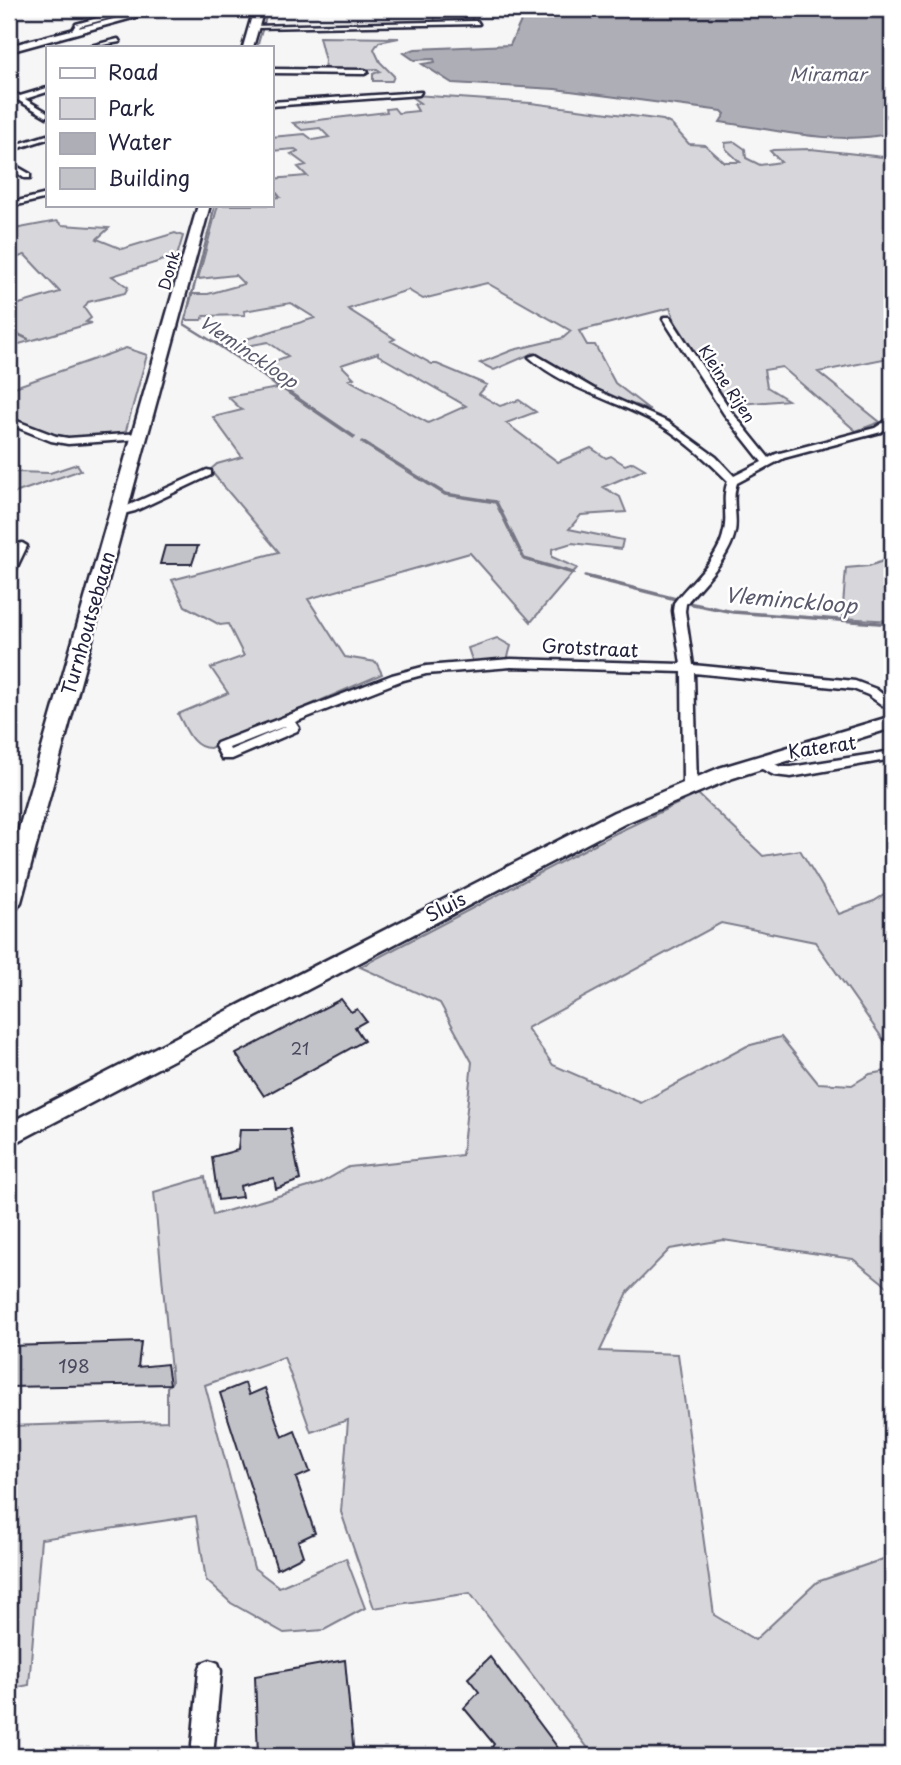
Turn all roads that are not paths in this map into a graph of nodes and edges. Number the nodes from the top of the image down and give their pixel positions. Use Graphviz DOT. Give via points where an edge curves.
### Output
graph roads {
  1 [pos="161,9"];
  2 [pos="259,9"];
  3 [pos="477,23"];
  4 [pos="254,26"];
  5 [pos="118,41"];
  6 [pos="97,46"];
  7 [pos="248,46"];
  8 [pos="9,49"];
  9 [pos="273,71"];
  10 [pos="365,72"];
  11 [pos="46,90"];
  12 [pos="419,93"];
  13 [pos="13,96"];
  14 [pos="273,104"];
  15 [pos="46,114"];
  16 [pos="46,137"];
  17 [pos="9,149"];
  18 [pos="9,164"];
  19 [pos="18,170"];
  20 [pos="9,172"];
  21 [pos="27,176"];
  22 [pos="46,196"];
  23 [pos="9,205"];
  24 [pos="204,206"];
  25 [pos="667,319"];
  26 [pos="165,344"];
  27 [pos="533,357"];
  28 [pos="9,421"];
  29 [pos="892,421"];
  30 [pos="140,436"];
  31 [pos="766,462"];
  32 [pos="207,473"];
  33 [pos="733,481"];
  34 [pos="119,512"];
  35 [pos="22,545"];
  36 [pos="9,571"];
  37 [pos="688,670"];
  38 [pos="892,708"];
  39 [pos="288,720"];
  40 [pos="892,722"];
  41 [pos="892,755"];
  42 [pos="759,762"];
  43 [pos="690,786"];
  44 [pos="9,902"];
  45 [pos="11,1132"];
  46 [pos="210,1671"];
  47 [pos="202,1756"];
  1 -- 8 [label="street"];
  2 -- 4 [label="main road"];
  3 -- 4 [label="street"];
  4 -- 7 [label="main road"];
  5 -- 6 [label="street"];
  9 -- 10 [label="street"];
  11 -- 13 [label="street"];
  12 -- 14 [label="street"];
  13 -- 15 [label="street"];
  16 -- 17 [label="street"];
  18 -- 19 [label="street"];
  19 -- 20 [label="street"];
  19 -- 21 [label="street"];
  22 -- 23 [label="street"];
  24 -- 26 [label="main road, Donk"];
  25 -- 31 [label="street, Kleine Rijen" via="727,412"];
  26 -- 30 [label="main road, Turnhoutsebaan"];
  27 -- 33 [label="street" via="593,392 665,424"];
  28 -- 30 [label="street" via="68,441"];
  29 -- 31 [label="street" via="878,430"];
  30 -- 34 [label="main road, Turnhoutsebaan"];
  31 -- 33 [label="street"];
  32 -- 34 [label="street"];
  33 -- 37 [label="street" via="727,497 731,522 726,543 680,603"];
  34 -- 44 [label="main road, Turnhoutsebaan"];
  35 -- 36 [label="street"];
  37 -- 38 [label="street, Grotstraat" via="855,685"];
  37 -- 39 [label="street, Grotstraat" via="511,663 412,672"];
  37 -- 43 [label="street"];
  39 -- 39 [label="street, Grotstraat" via="232,742 221,746 227,756 293,728"];
  40 -- 42 [label="street, Sluis"];
  41 -- 42 [label="street, Katerat" via="791,772 779,772"];
  42 -- 43 [label="street, Sluis"];
  43 -- 45 [label="street, Sluis" via="482,887"];
  46 -- 47 [label="street"];
}
